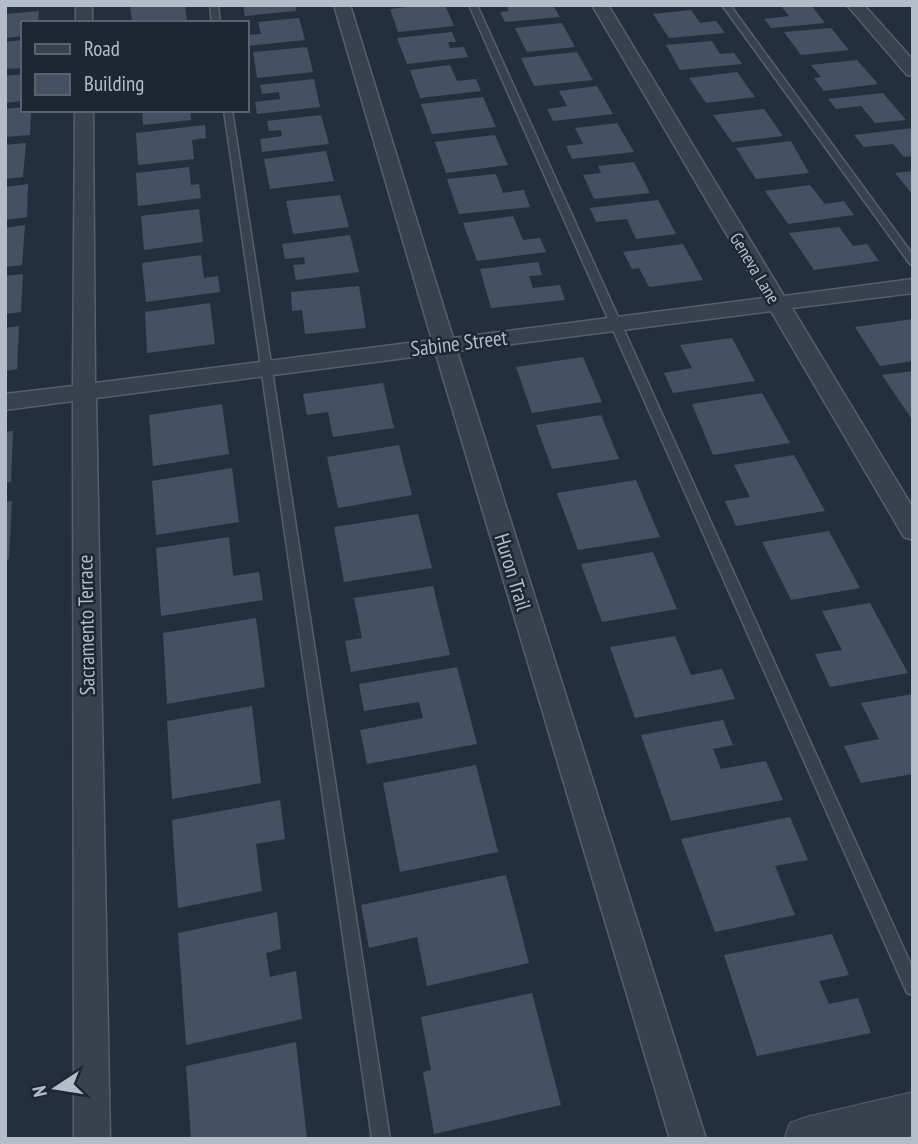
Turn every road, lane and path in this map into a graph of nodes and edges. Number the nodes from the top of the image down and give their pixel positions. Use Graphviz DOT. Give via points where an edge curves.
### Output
graph roads {
  1 [pos="342,5"];
  2 [pos="472,5"];
  3 [pos="600,5"];
  4 [pos="726,5"];
  5 [pos="855,5"];
  6 [pos="913,71"];
  7 [pos="84,112"];
  8 [pos="228,112"];
  9 [pos="913,262"];
  10 [pos="913,286"];
  11 [pos="776,303"];
  12 [pos="614,324"];
  13 [pos="444,345"];
  14 [pos="264,368"];
  15 [pos="84,391"];
  16 [pos="5,402"];
  17 [pos="913,530"];
  18 [pos="913,986"];
  19 [pos="913,1114"];
  20 [pos="92,1139"];
  21 [pos="380,1139"];
  22 [pos="688,1139"];
  23 [pos="806,1139"];
  1 -- 13 [label="street, Huron Trail"];
  2 -- 12 [label="lane"];
  3 -- 11 [label="street, Geneva Lane"];
  4 -- 9 [label="lane"];
  5 -- 6 [label="street"];
  7 -- 15 [label="street, Sacramento Terrace"];
  8 -- 14 [label="lane"];
  10 -- 11 [label="street, Sabine Street"];
  11 -- 12 [label="street, Sabine Street"];
  11 -- 17 [label="street, Geneva Lane"];
  12 -- 13 [label="street, Sabine Street"];
  12 -- 18 [label="lane"];
  13 -- 14 [label="street, Sabine Street"];
  13 -- 22 [label="street, Huron Trail"];
  14 -- 15 [label="street, Sabine Street"];
  14 -- 21 [label="lane"];
  15 -- 16 [label="street, Sabine Street"];
  15 -- 20 [label="street, Sacramento Terrace"];
  19 -- 23 [label="street"];
}
